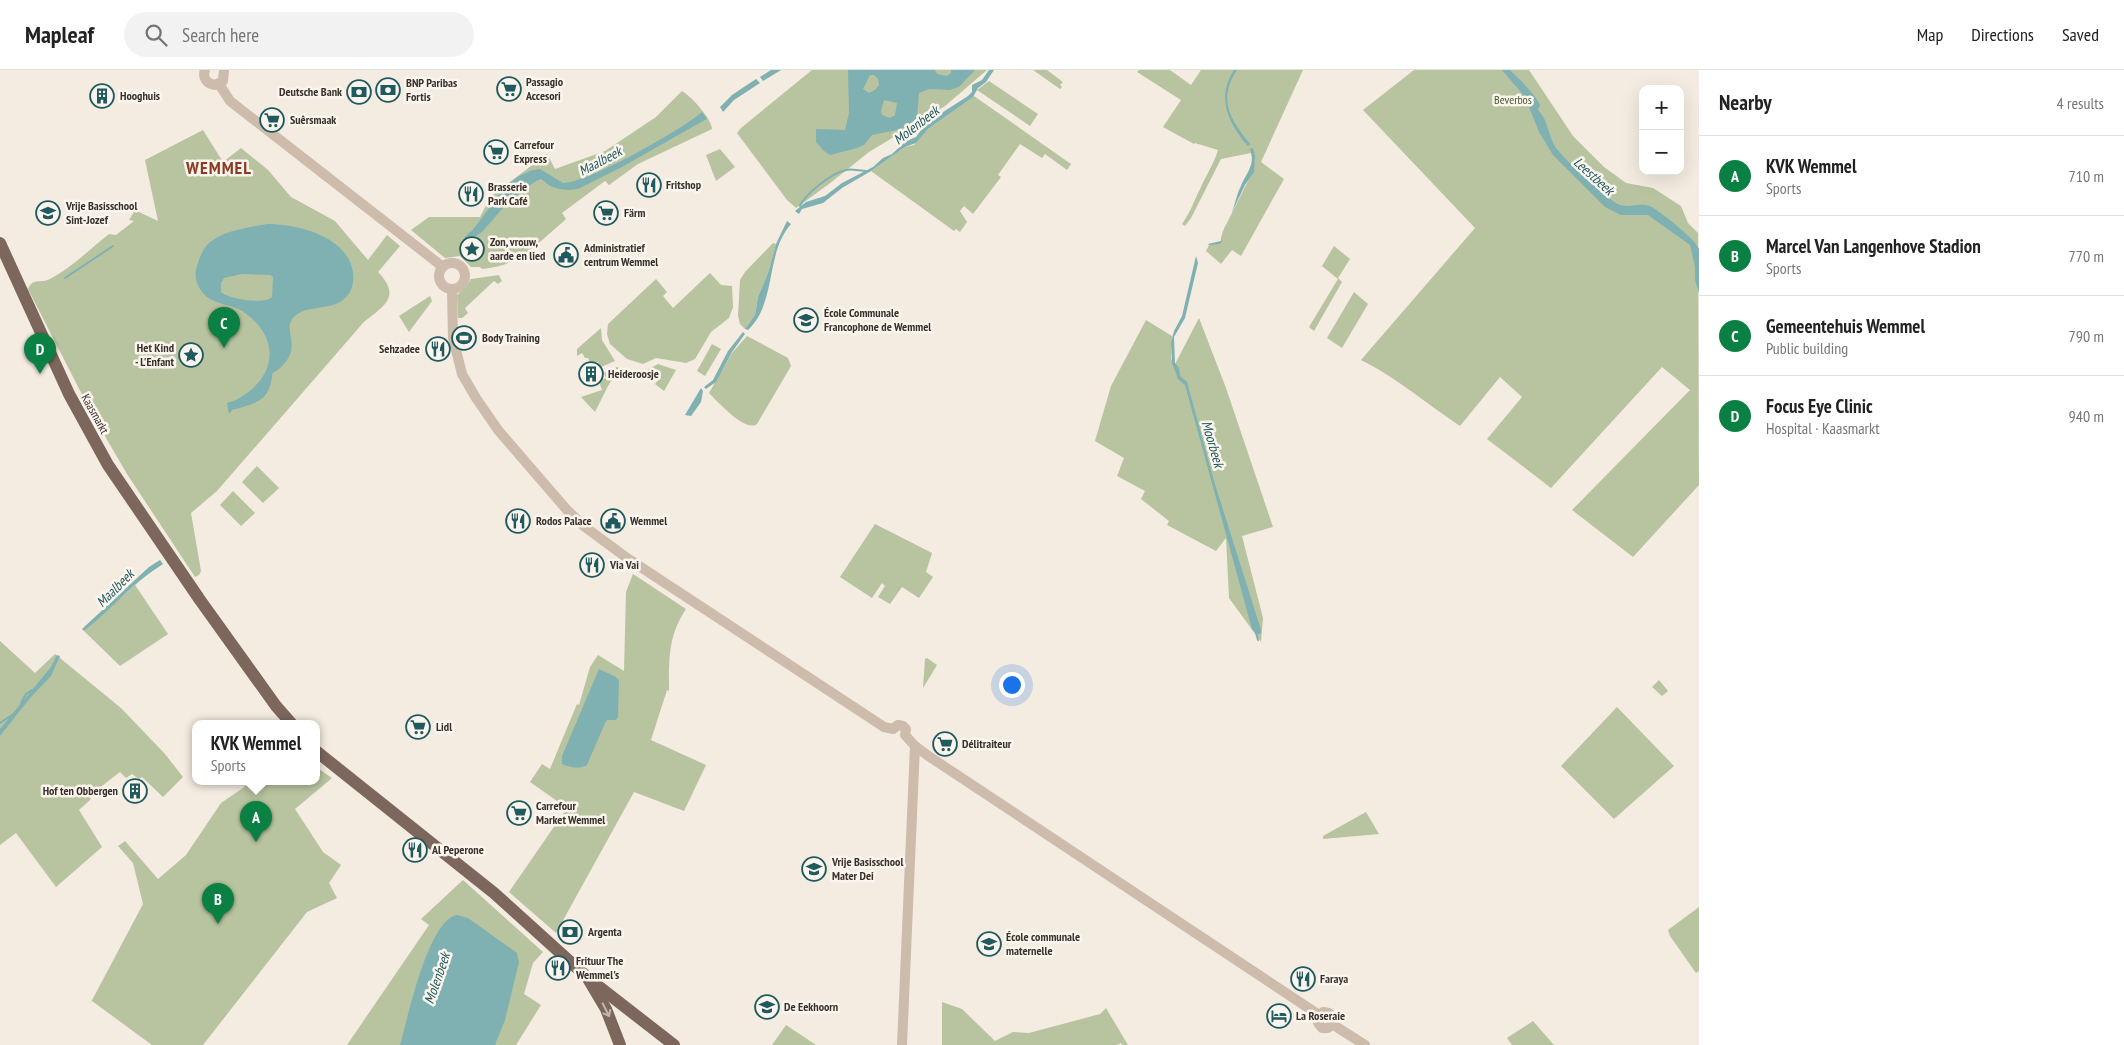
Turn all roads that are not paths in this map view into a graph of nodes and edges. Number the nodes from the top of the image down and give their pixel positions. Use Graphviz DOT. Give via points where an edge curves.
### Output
graph roads {
  1 [pos="205,70"];
  2 [pos="224,70"];
  3 [pos="219,84"];
  4 [pos="0,244"];
  5 [pos="443,267"];
  6 [pos="452,290"];
  7 [pos="288,720"];
  8 [pos="915,746"];
  9 [pos="320,754"];
  10 [pos="587,977"];
  11 [pos="620,1045"];
  12 [pos="674,1045"];
  13 [pos="902,1045"];
  14 [pos="1365,1045"];
  1 -- 3 [label="street" via="207,82"];
  2 -- 3 [label="street" via="224,78"];
  3 -- 5 [label="street" via="230,101"];
  4 -- 7 [label="main road, Kaasmarkt" via="83,421 108,465"];
  5 -- 6 [label="street" via="441,283"];
  5 -- 6 [label="street" via="457,264 464,270 463,284"];
  6 -- 8 [label="street" via="453,338 462,374 498,430 567,510 628,558 876,722 893,729 903,726 905,736"];
  8 -- 13 [label="street"];
  8 -- 14 [label="street" via="1319,1015 1318,1023 1322,1028 1332,1024"];
  9 -- 10 [label="main road" via="480,881"];
  10 -- 11 [label="main road, one-way" via="606,1009"];
  10 -- 12 [label="main road"];
}
